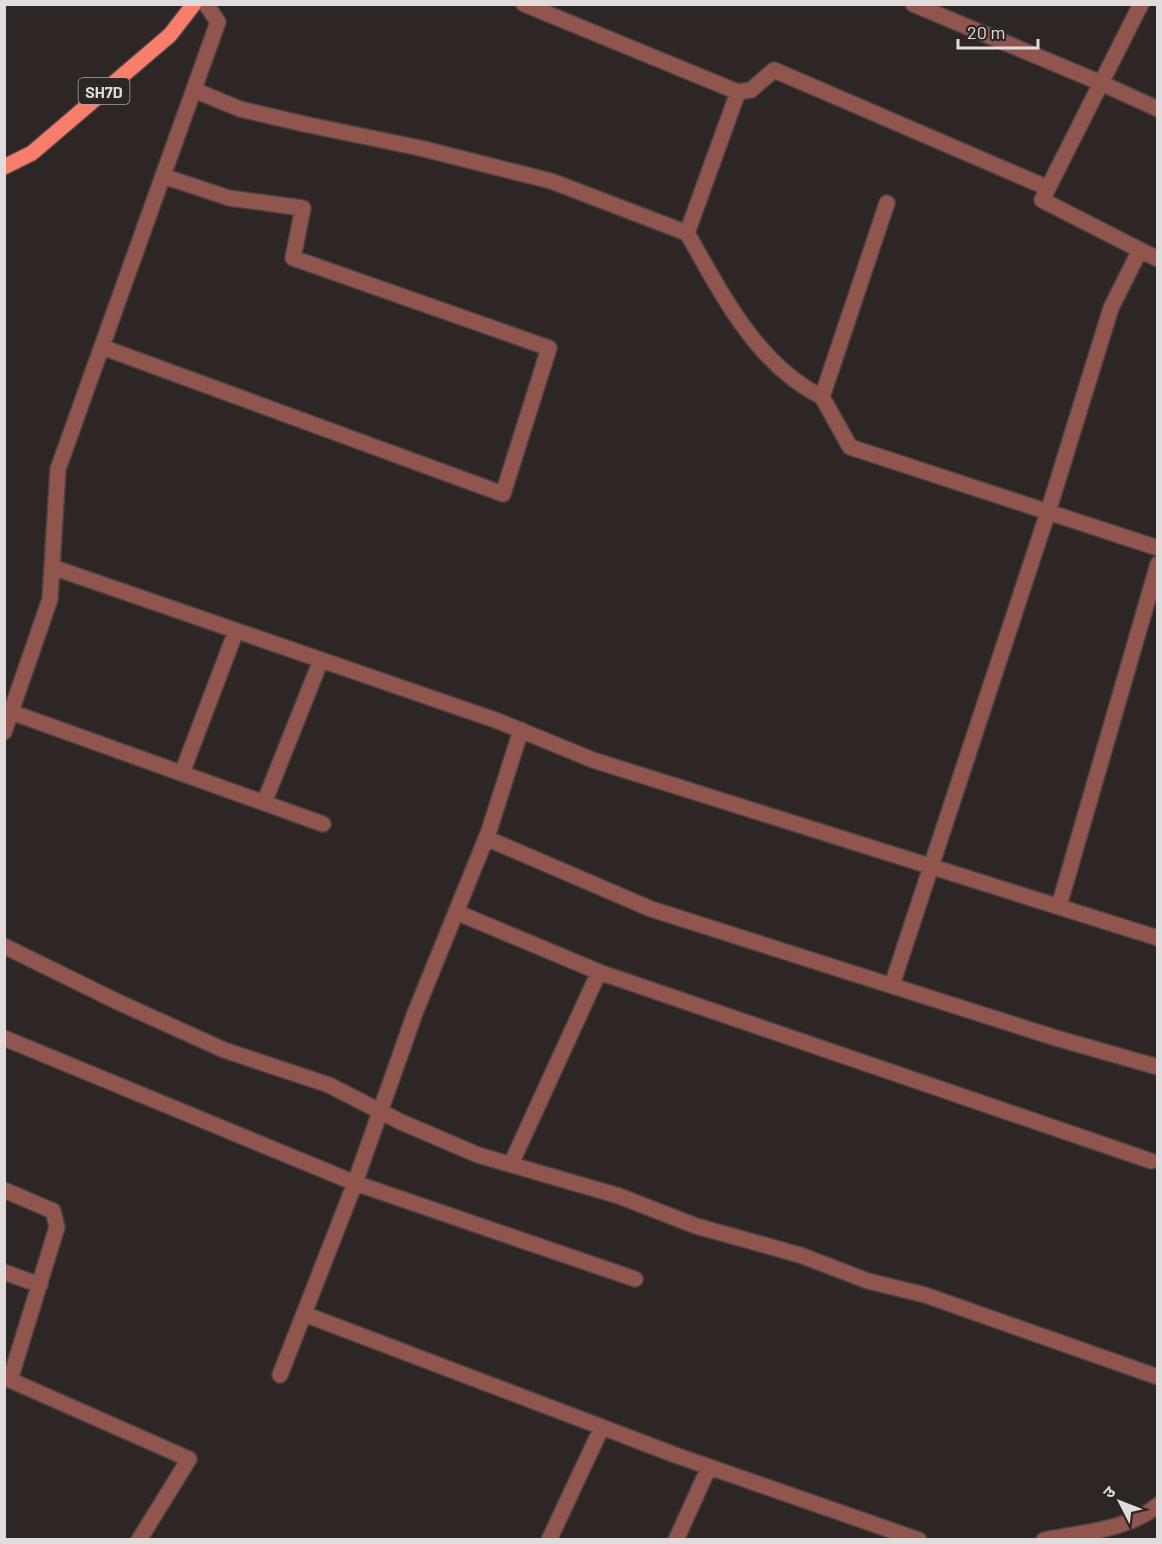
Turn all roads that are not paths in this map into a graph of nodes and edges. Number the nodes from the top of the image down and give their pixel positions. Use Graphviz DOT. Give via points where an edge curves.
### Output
graph roads {
  1 [pos="194,4"];
  2 [pos="206,4"];
  3 [pos="524,4"];
  4 [pos="913,4"];
  5 [pos="1141,4"];
  6 [pos="1101,82"];
  7 [pos="194,90"];
  8 [pos="738,92"];
  9 [pos="1158,109"];
  10 [pos="4,167"];
  11 [pos="163,176"];
  12 [pos="1048,188"];
  13 [pos="887,203"];
  14 [pos="687,233"];
  15 [pos="1140,250"];
  16 [pos="1158,259"];
  17 [pos="102,347"];
  18 [pos="822,396"];
  19 [pos="1048,512"];
  20 [pos="1158,548"];
  21 [pos="1158,564"];
  22 [pos="52,567"];
  23 [pos="236,631"];
  24 [pos="321,660"];
  25 [pos="12,712"];
  26 [pos="520,730"];
  27 [pos="4,732"];
  28 [pos="182,773"];
  29 [pos="264,803"];
  30 [pos="323,824"];
  31 [pos="486,838"];
  32 [pos="932,866"];
  33 [pos="1059,906"];
  34 [pos="456,912"];
  35 [pos="1158,938"];
  36 [pos="4,946"];
  37 [pos="598,972"];
  38 [pos="892,986"];
  39 [pos="4,1038"];
  40 [pos="1158,1067"];
  41 [pos="380,1111"];
  42 [pos="1151,1161"];
  43 [pos="511,1164"];
  44 [pos="355,1183"];
  45 [pos="4,1190"];
  46 [pos="4,1272"];
  47 [pos="635,1279"];
  48 [pos="40,1285"];
  49 [pos="304,1314"];
  50 [pos="280,1374"];
  51 [pos="1158,1377"];
  52 [pos="7,1379"];
  53 [pos="602,1427"];
  54 [pos="709,1467"];
  55 [pos="1158,1505"];
  56 [pos="909,1538"];
  57 [pos="139,1539"];
  58 [pos="549,1539"];
  59 [pos="676,1539"];
  60 [pos="1044,1539"];
  1 -- 10 [label="main road, SH7D" via="170,35 32,153"];
  2 -- 7 [label="street" via="218,22"];
  3 -- 8 [label="street"];
  4 -- 6 [label="street"];
  5 -- 6 [label="street"];
  6 -- 9 [label="street"];
  6 -- 12 [label="street"];
  7 -- 11 [label="street"];
  7 -- 14 [label="street" via="251,111 551,182"];
  8 -- 12 [label="street" via="751,90 774,70"];
  8 -- 14 [label="street"];
  11 -- 17 [label="street"];
  11 -- 17 [label="street" via="229,198 303,208 293,258 549,348 504,494"];
  12 -- 15 [label="street" via="1042,200"];
  13 -- 18 [label="street"];
  14 -- 18 [label="street" via="757,345 792,380"];
  15 -- 16 [label="street"];
  15 -- 19 [label="street" via="1111,308"];
  17 -- 22 [label="street" via="58,469"];
  18 -- 19 [label="street" via="850,447"];
  19 -- 20 [label="street"];
  19 -- 32 [label="street"];
  21 -- 33 [label="street"];
  22 -- 23 [label="street"];
  22 -- 25 [label="street" via="50,599"];
  23 -- 24 [label="street"];
  23 -- 28 [label="street"];
  24 -- 26 [label="street"];
  24 -- 29 [label="street"];
  25 -- 27 [label="street"];
  25 -- 28 [label="street"];
  26 -- 31 [label="street"];
  26 -- 32 [label="street" via="593,760"];
  28 -- 29 [label="street"];
  29 -- 30 [label="street"];
  31 -- 34 [label="street"];
  31 -- 38 [label="street" via="651,909"];
  32 -- 33 [label="street"];
  32 -- 38 [label="street"];
  33 -- 35 [label="street"];
  34 -- 37 [label="street"];
  34 -- 41 [label="street" via="414,1013"];
  36 -- 41 [label="street" via="224,1050 329,1085"];
  37 -- 42 [label="street"];
  37 -- 43 [label="street"];
  38 -- 40 [label="street"];
  39 -- 44 [label="street"];
  41 -- 43 [label="street" via="478,1155"];
  41 -- 44 [label="street"];
  43 -- 51 [label="street" via="619,1196 696,1226 800,1256 868,1281 926,1295"];
  44 -- 47 [label="street"];
  44 -- 49 [label="street"];
  45 -- 48 [label="street" via="53,1211 57,1227"];
  46 -- 48 [label="street"];
  48 -- 52 [label="street"];
  49 -- 50 [label="street"];
  49 -- 53 [label="street"];
  52 -- 57 [label="street" via="189,1459"];
  53 -- 54 [label="street"];
  53 -- 58 [label="street"];
  54 -- 56 [label="street"];
  54 -- 59 [label="street"];
  55 -- 60 [label="street" via="1130,1522"];
}
